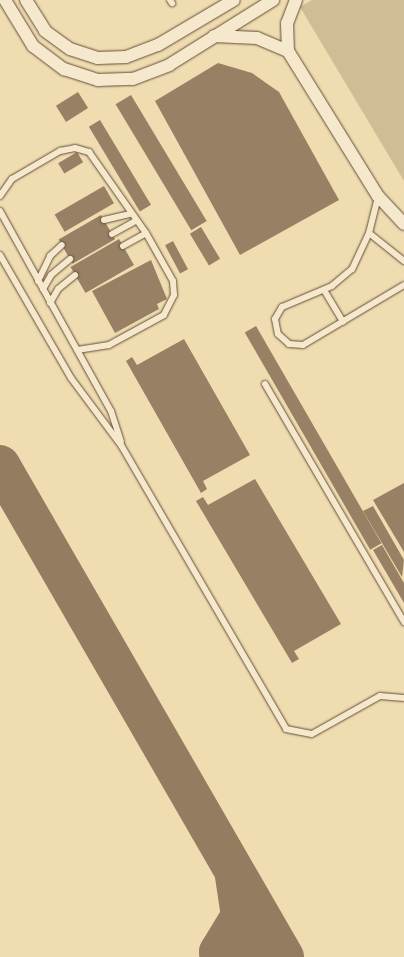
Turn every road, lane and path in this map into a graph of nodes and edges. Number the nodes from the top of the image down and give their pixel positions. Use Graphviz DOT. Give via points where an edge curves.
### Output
graph roads {
  1 [pos="5,0"];
  2 [pos="26,0"];
  3 [pos="234,0"];
  4 [pos="273,0"];
  5 [pos="296,0"];
  6 [pos="213,36"];
  7 [pos="288,51"];
  8 [pos="0,196"];
  9 [pos="378,196"];
  10 [pos="0,211"];
  11 [pos="130,214"];
  12 [pos="104,220"];
  13 [pos="135,221"];
  14 [pos="404,224"];
  15 [pos="146,233"];
  16 [pos="370,233"];
  17 [pos="112,234"];
  18 [pos="62,245"];
  19 [pos="124,246"];
  20 [pos="0,255"];
  21 [pos="70,259"];
  22 [pos="404,261"];
  23 [pos="75,274"];
  24 [pos="38,281"];
  25 [pos="404,285"];
  26 [pos="43,289"];
  27 [pos="324,290"];
  28 [pos="50,303"];
  29 [pos="343,322"];
  30 [pos="77,350"];
  31 [pos="265,384"];
  32 [pos="121,445"];
  33 [pos="404,620"];
  34 [pos="404,698"];
  1 -- 6 [label="street" via="33,46 64,69 98,80 133,79 168,65"];
  2 -- 3 [label="street" via="45,31 70,49 98,58 126,57 158,45"];
  4 -- 6 [label="street"];
  5 -- 7 [label="street" via="288,23"];
  6 -- 7 [label="street" via="257,38"];
  7 -- 9 [label="street"];
  8 -- 11 [label="lane" via="12,179 60,151 75,148 98,162"];
  9 -- 14 [label="street"];
  9 -- 16 [label="lane"];
  10 -- 24 [label="lane"];
  11 -- 12 [label="lane"];
  11 -- 13 [label="lane"];
  13 -- 15 [label="lane"];
  13 -- 17 [label="lane"];
  15 -- 19 [label="lane"];
  15 -- 30 [label="lane" via="173,281 174,295 169,309 114,343"];
  16 -- 22 [label="lane"];
  16 -- 27 [label="lane" via="352,269"];
  18 -- 24 [label="lane" via="50,256"];
  20 -- 32 [label="lane" via="71,378"];
  21 -- 26 [label="lane" via="51,275"];
  23 -- 28 [label="lane" via="58,289"];
  24 -- 26 [label="lane"];
  25 -- 29 [label="lane"];
  26 -- 28 [label="lane"];
  27 -- 29 [label="lane"];
  27 -- 29 [label="lane" via="282,307 275,319 278,334 289,344 303,345"];
  28 -- 30 [label="lane"];
  30 -- 32 [label="lane" via="111,411"];
  31 -- 33 [label="lane"];
  32 -- 34 [label="lane" via="286,728 312,734 380,696"];
}
